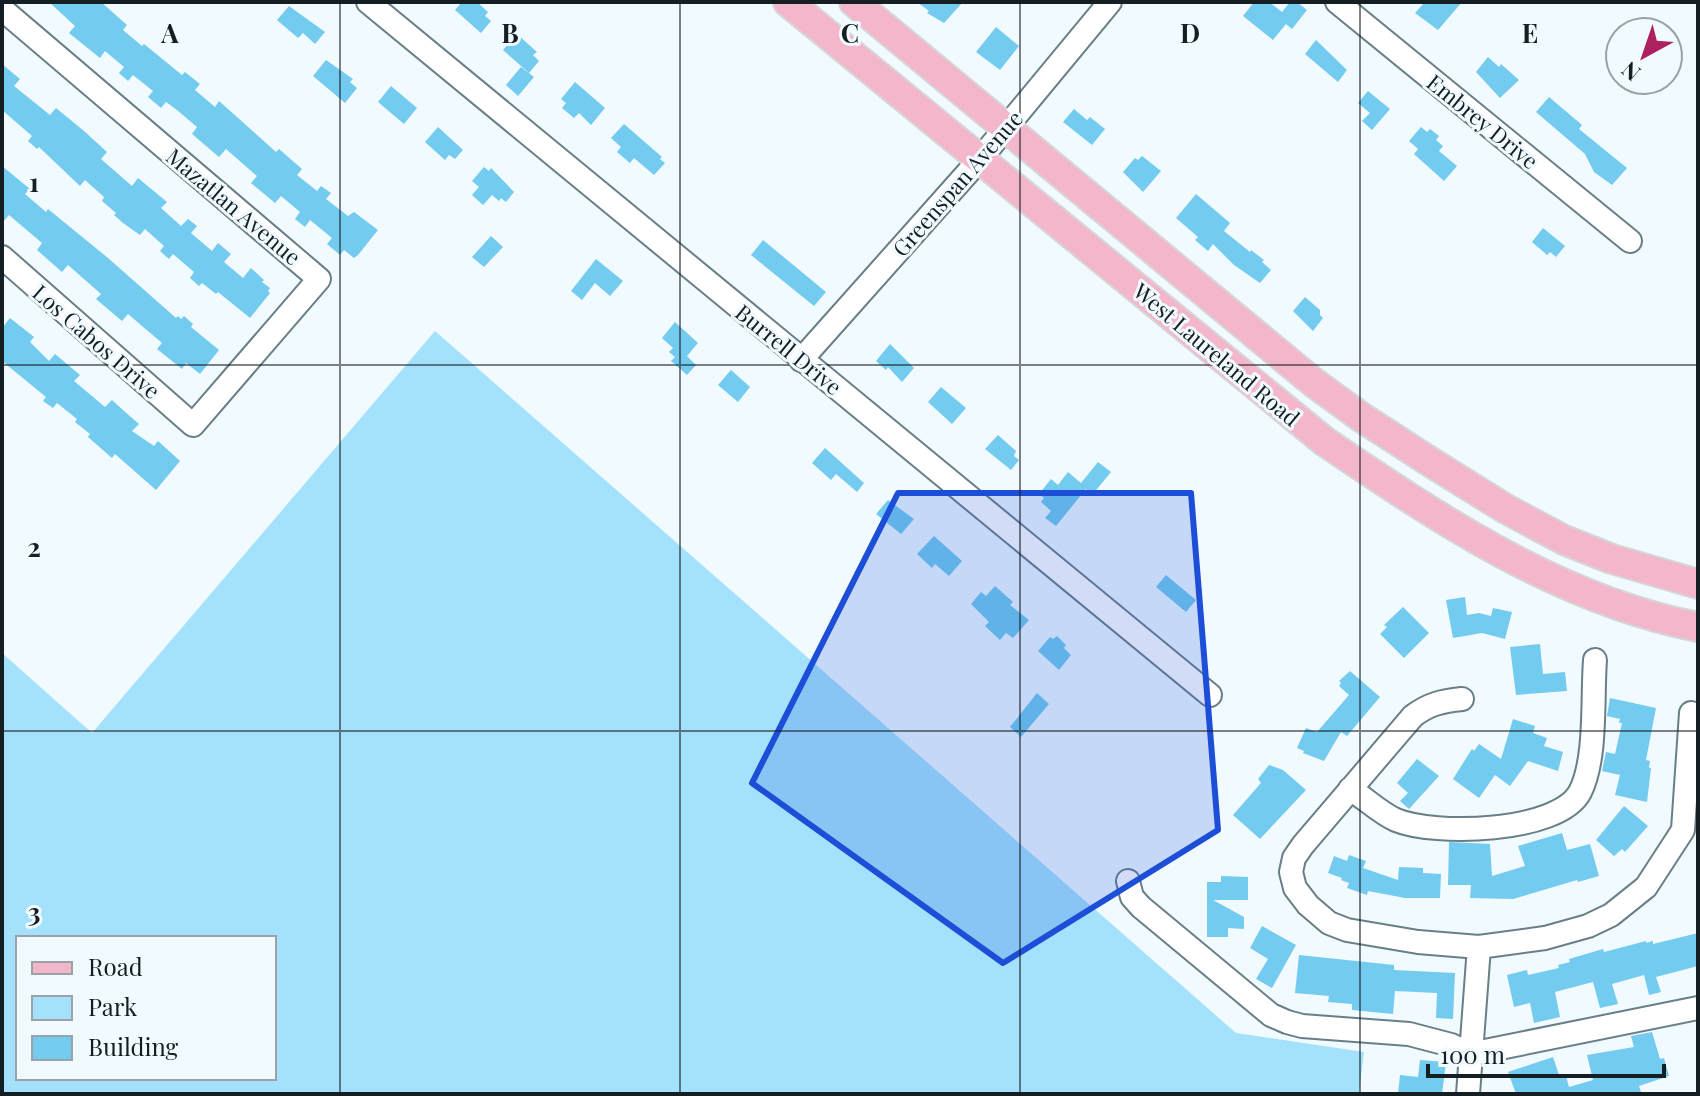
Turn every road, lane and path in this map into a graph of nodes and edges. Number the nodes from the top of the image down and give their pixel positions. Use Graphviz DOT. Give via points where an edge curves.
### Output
graph roads {
  1 [pos="368,2"];
  2 [pos="788,2"];
  3 [pos="854,2"];
  4 [pos="1110,2"];
  5 [pos="1337,2"];
  6 [pos="2,9"];
  7 [pos="1007,127"];
  8 [pos="980,159"];
  9 [pos="1630,241"];
  10 [pos="2,257"];
  11 [pos="801,360"];
  12 [pos="1313,382"];
  13 [pos="1288,414"];
  14 [pos="193,425"];
  15 [pos="1698,584"];
  16 [pos="1698,597"];
  17 [pos="1696,627"];
  18 [pos="1595,660"];
  19 [pos="1210,695"];
  20 [pos="1462,699"];
  21 [pos="1691,713"];
  22 [pos="1350,789"];
  23 [pos="1128,881"];
  24 [pos="1479,947"];
  25 [pos="1698,1008"];
  26 [pos="1470,1054"];
  27 [pos="1468,1094"];
  1 -- 11 [label="street, Burrell Drive"];
  2 -- 8 [label="main road, West Laureland Road"];
  3 -- 7 [label="main road, West Laureland Road"];
  4 -- 7 [label="street, Greenspan Avenue"];
  5 -- 9 [label="street, Embrey Drive"];
  6 -- 14 [label="street, Mazatlan Avenue" via="319,279"];
  7 -- 8 [label="street, Greenspan Avenue"];
  7 -- 12 [label="main road, West Laureland Road"];
  8 -- 11 [label="street, Greenspan Avenue"];
  8 -- 13 [label="main road, West Laureland Road"];
  10 -- 14 [label="street, Los Cabos Drive"];
  11 -- 19 [label="street, Burrell Drive"];
  12 -- 13 [label="main road"];
  12 -- 15 [label="main road, West Laureland Road" via="1432,463 1564,540"];
  13 -- 17 [label="main road, West Laureland Road" via="1407,497 1506,556 1595,597"];
  16 -- 17 [label="main road"];
  18 -- 22 [label="street" via="1587,774 1578,796 1557,811 1512,826 1464,831 1396,820"];
  20 -- 22 [label="street" via="1442,701 1413,716"];
  21 -- 24 [label="street" via="1683,830 1646,887 1588,926"];
  22 -- 24 [label="street" via="1294,858 1295,888 1308,905 1347,930"];
  23 -- 26 [label="street" via="1141,907 1271,1015 1302,1026 1409,1034"];
  24 -- 26 [label="street"];
  25 -- 26 [label="street"];
  26 -- 27 [label="street"];
}
